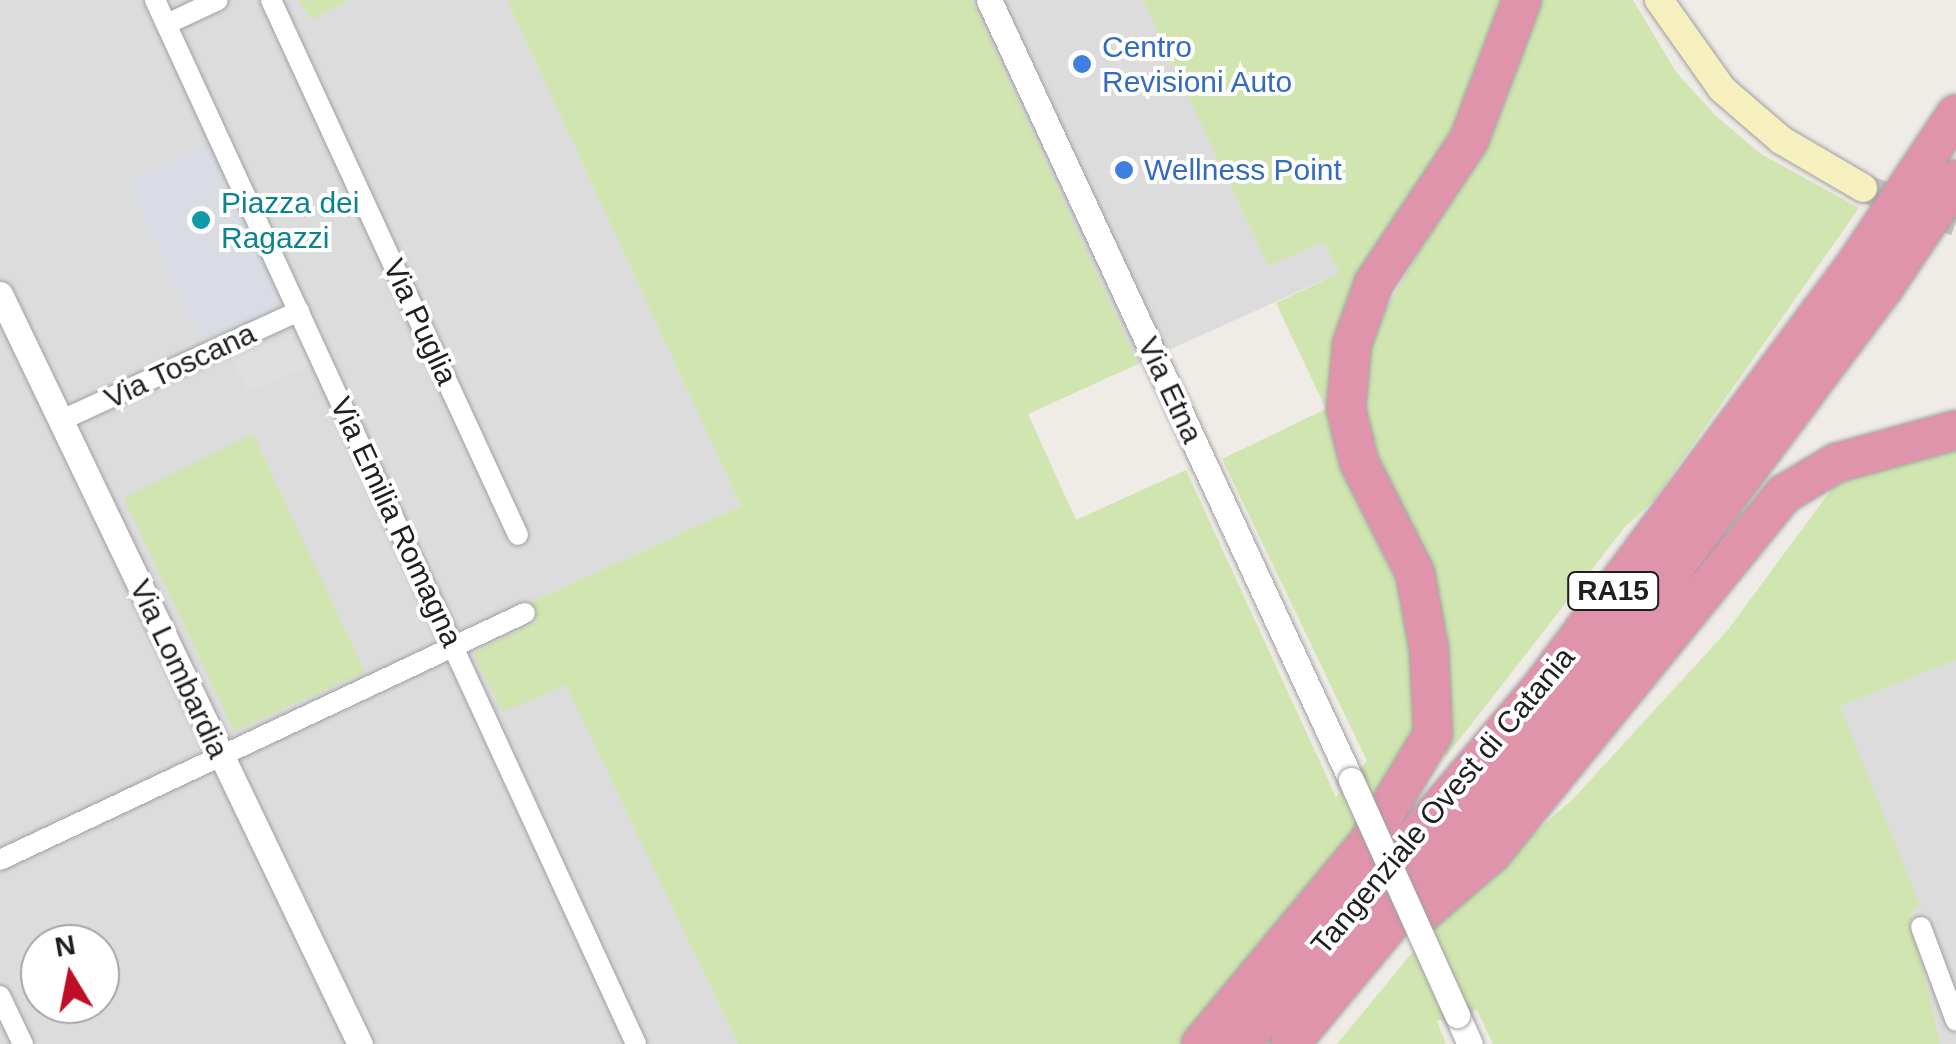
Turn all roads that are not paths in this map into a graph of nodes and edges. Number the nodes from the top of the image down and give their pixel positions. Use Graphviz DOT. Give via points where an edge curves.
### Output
graph roads {
  1 [pos="155,0"];
  2 [pos="218,0"];
  3 [pos="271,0"];
  4 [pos="989,0"];
  5 [pos="1522,0"];
  6 [pos="1659,0"];
  7 [pos="166,24"];
  8 [pos="1956,114"];
  9 [pos="1956,180"];
  10 [pos="1863,188"];
  11 [pos="0,294"];
  12 [pos="299,311"];
  13 [pos="62,420"];
  14 [pos="1956,430"];
  15 [pos="518,535"];
  16 [pos="526,613"];
  17 [pos="453,647"];
  18 [pos="220,756"];
  19 [pos="0,860"];
  20 [pos="1921,926"];
  21 [pos="1342,980"];
  22 [pos="0,996"];
  23 [pos="1956,1019"];
  24 [pos="23,1044"];
  25 [pos="360,1044"];
  26 [pos="636,1044"];
  27 [pos="1201,1044"];
  28 [pos="1240,1044"];
  29 [pos="1290,1044"];
  30 [pos="1470,1044"];
  1 -- 7 [label="street, Via Emilia Romagna"];
  2 -- 7 [label="street"];
  3 -- 15 [label="street, Via Puglia"];
  4 -- 30 [label="street, Via Etna, bridge"];
  5 -- 27 [label="highway" via="1468,140 1421,221 1374,283 1352,344 1346,409 1359,462 1415,573 1429,649 1433,734 1367,844"];
  6 -- 10 [label="main road" via="1722,89 1781,140"];
  7 -- 12 [label="street, Via Emilia Romagna"];
  8 -- 28 [label="highway, Tangenziale Ovest di Catania / RA15" via="1856,264 1543,685"];
  9 -- 21 [label="highway, Tangenziale Ovest di Catania / RA15" via="1874,302 1570,707"];
  11 -- 13 [label="street, Via Lombardia"];
  12 -- 13 [label="street, Via Toscana"];
  12 -- 17 [label="street, Via Emilia Romagna"];
  13 -- 18 [label="street, Via Lombardia"];
  14 -- 21 [label="highway" via="1836,463 1784,494 1492,853"];
  16 -- 17 [label="street"];
  17 -- 18 [label="street"];
  17 -- 26 [label="street, Via Emilia Romagna"];
  18 -- 19 [label="street"];
  18 -- 25 [label="street, Via Lombardia"];
  20 -- 23 [label="street"];
  21 -- 29 [label="highway, Tangenziale Ovest di Catania / RA15"];
  22 -- 24 [label="street"];
}
